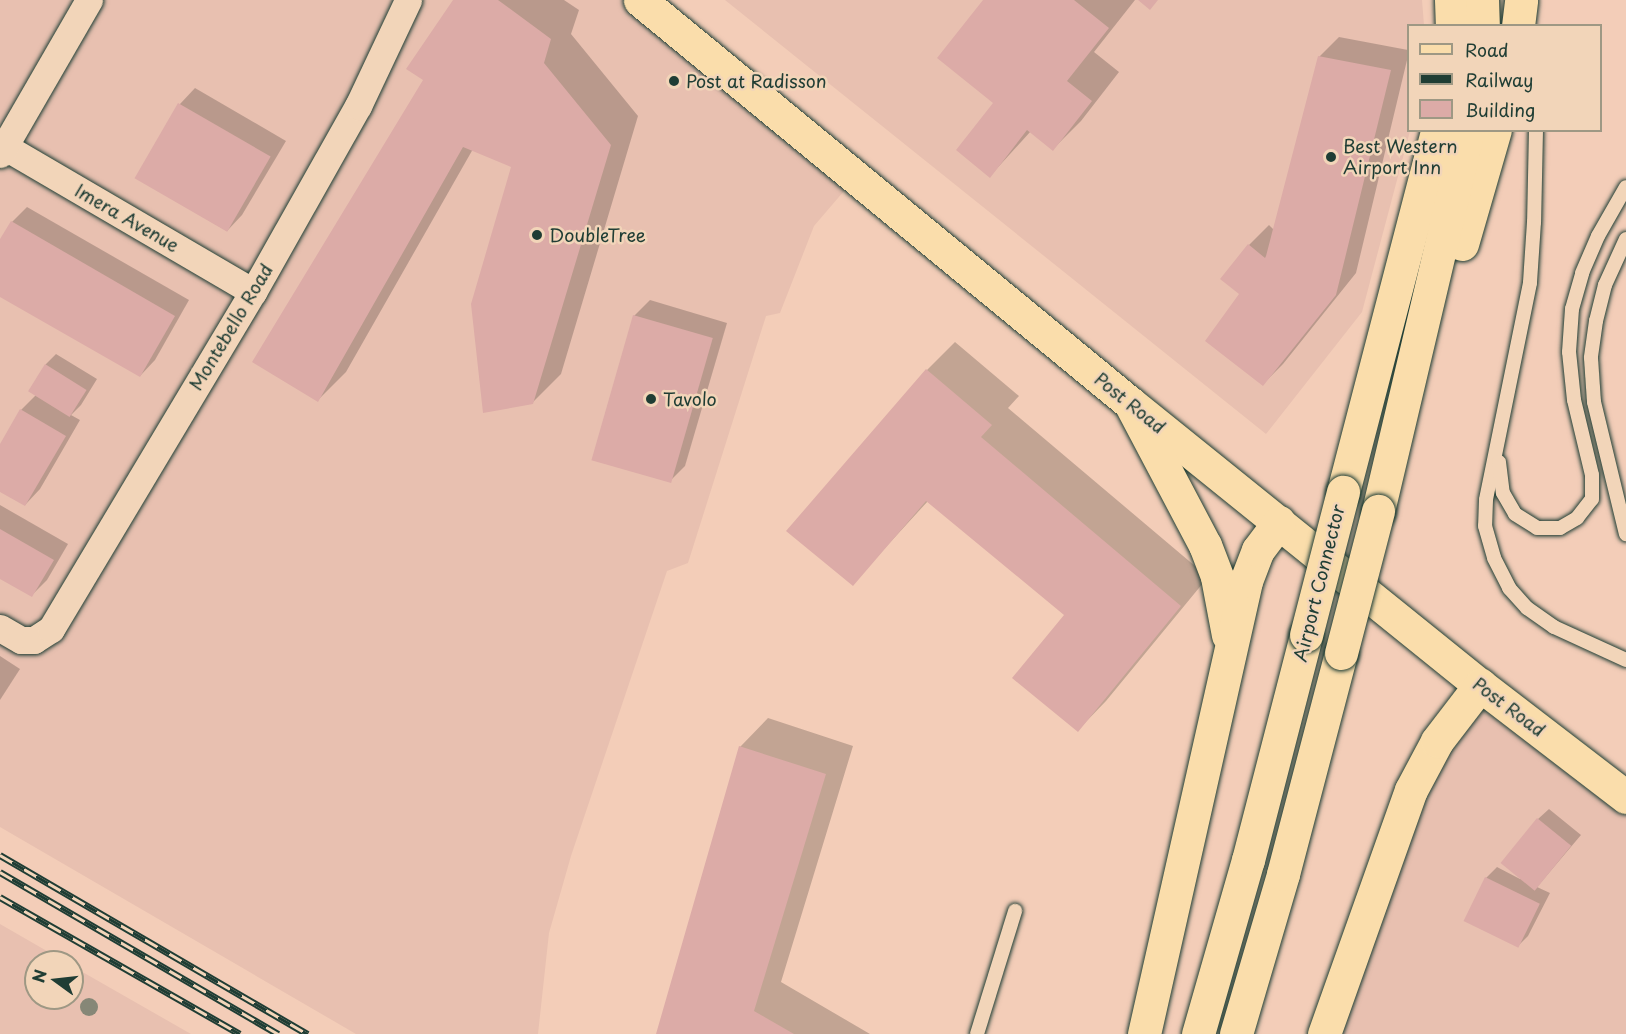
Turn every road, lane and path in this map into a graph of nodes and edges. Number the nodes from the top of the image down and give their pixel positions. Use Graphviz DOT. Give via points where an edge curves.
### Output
graph roads {
  1 [pos="88,0"];
  2 [pos="408,0"];
  3 [pos="640,0"];
  4 [pos="1451,0"];
  5 [pos="1482,0"];
  6 [pos="1531,0"];
  7 [pos="1524,14"];
  8 [pos="1452,24"];
  9 [pos="1483,24"];
  10 [pos="1436,132"];
  11 [pos="1468,132"];
  12 [pos="1494,132"];
  13 [pos="1536,132"];
  14 [pos="1,148"];
  15 [pos="1626,187"];
  16 [pos="1626,239"];
  17 [pos="253,292"];
  18 [pos="1130,403"];
  19 [pos="1402,416"];
  20 [pos="1501,434"];
  21 [pos="1279,522"];
  22 [pos="1626,534"];
  23 [pos="0,628"];
  24 [pos="1230,649"];
  25 [pos="1626,660"];
  26 [pos="1480,686"];
  27 [pos="1626,797"];
  28 [pos="1015,911"];
  29 [pos="977,1034"];
  30 [pos="1144,1034"];
  31 [pos="1198,1034"];
  32 [pos="1236,1034"];
  33 [pos="1324,1034"];
  1 -- 14 [label="street"];
  2 -- 17 [label="street, Montebello Road" via="358,106"];
  3 -- 18 [label="main road, Post Road"];
  4 -- 8 [label="main road"];
  5 -- 9 [label="main road"];
  6 -- 7 [label="lane"];
  10 -- 31 [label="main road, Airport Connector, bridge" via="1248,860"];
  11 -- 19 [label="main road"];
  12 -- 19 [label="main road" via="1446,297"];
  13 -- 20 [label="lane" via="1530,283"];
  14 -- 17 [label="street, Imera Avenue"];
  15 -- 20 [label="lane" via="1594,245 1572,309 1569,352 1574,400 1592,476 1592,499 1577,518 1560,528 1537,528 1515,514 1503,493 1498,465"];
  16 -- 22 [label="lane" via="1605,285 1591,358 1594,402"];
  17 -- 23 [label="street, Montebello Road" via="51,629 34,640 21,640"];
  18 -- 21 [label="main road, Post Road"];
  18 -- 24 [label="main road" via="1206,545"];
  19 -- 32 [label="main road, bridge" via="1283,874"];
  20 -- 25 [label="lane" via="1486,500 1485,526 1494,558 1509,588 1527,608 1554,627"];
  21 -- 24 [label="main road" via="1252,565"];
  21 -- 26 [label="main road, Post Road"];
  24 -- 30 [label="main road"];
  26 -- 27 [label="main road, Post Road"];
  26 -- 33 [label="main road" via="1437,741 1412,790"];
  28 -- 29 [label="lane"];
}
